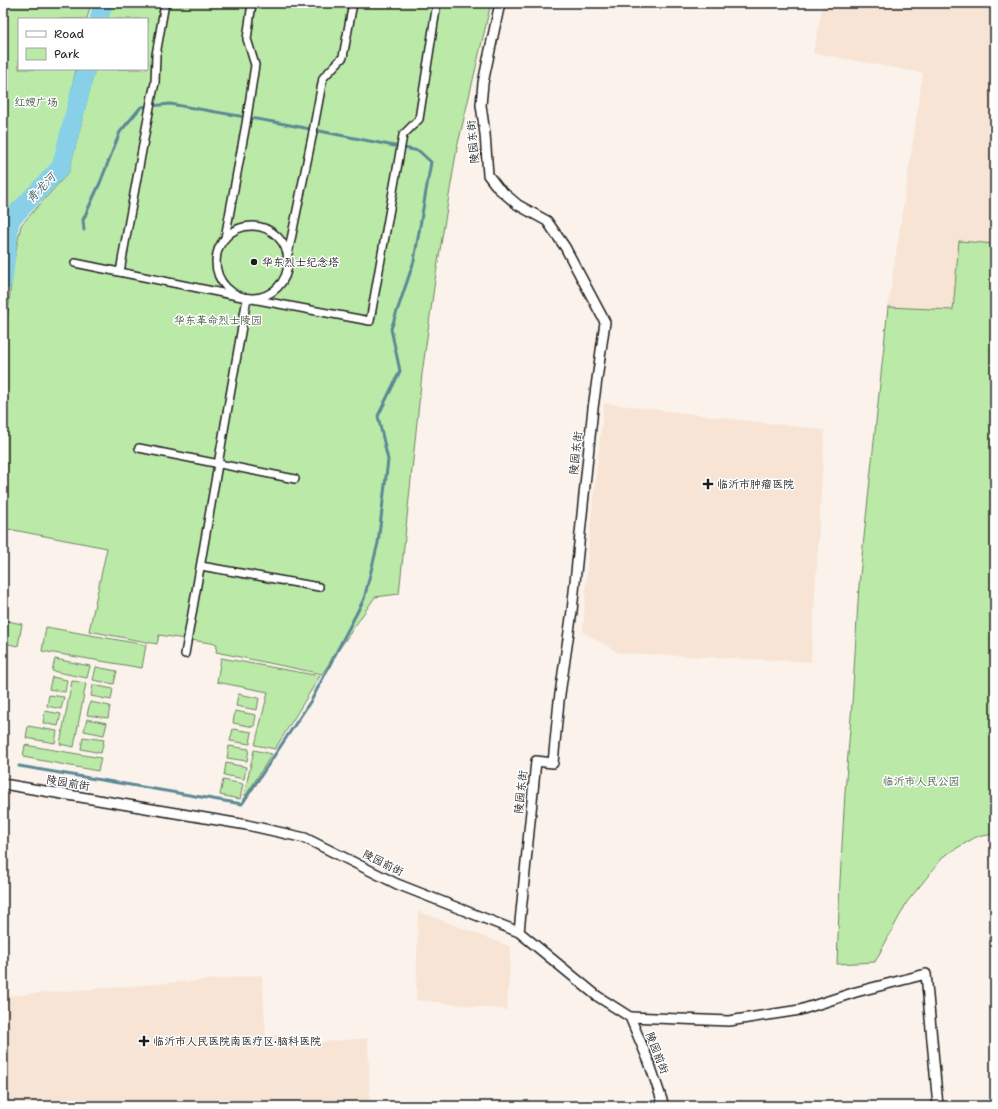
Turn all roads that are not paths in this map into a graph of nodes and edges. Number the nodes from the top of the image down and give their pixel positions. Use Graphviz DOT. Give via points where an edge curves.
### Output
graph roads {
  1 [pos="165,3"];
  2 [pos="252,3"];
  3 [pos="353,3"];
  4 [pos="437,3"];
  5 [pos="500,3"];
  6 [pos="225,238"];
  7 [pos="288,254"];
  8 [pos="75,263"];
  9 [pos="120,272"];
  10 [pos="247,298"];
  11 [pos="139,448"];
  12 [pos="219,463"];
  13 [pos="295,478"];
  14 [pos="201,566"];
  15 [pos="319,587"];
  16 [pos="185,654"];
  17 [pos="3,784"];
  18 [pos="519,932"];
  19 [pos="630,1017"];
  20 [pos="664,1106"];
  21 [pos="938,1106"];
  1 -- 9 [label="street" via="156,55 155,83"];
  2 -- 6 [label="street" via="247,39 255,65"];
  3 -- 7 [label="street" via="343,57 323,78"];
  4 -- 10 [label="street" via="419,119 403,135 370,321"];
  5 -- 18 [label="street, 陵园东街" via="483,83 481,105 488,175 498,188 518,205 547,221 565,247 605,322 553,763 536,761"];
  6 -- 7 [label="street" via="234,231 255,226 276,235"];
  6 -- 10 [label="street" via="219,247 216,269 226,288"];
  7 -- 10 [label="street" via="285,277 278,287 269,294"];
  8 -- 9 [label="street"];
  9 -- 10 [label="street"];
  10 -- 12 [label="street"];
  11 -- 12 [label="street"];
  12 -- 13 [label="street"];
  12 -- 14 [label="street"];
  14 -- 15 [label="street"];
  14 -- 16 [label="street"];
  17 -- 18 [label="street, 陵园前街" via="247,824 305,838 397,884"];
  18 -- 19 [label="street, 陵园前街" via="597,996"];
  19 -- 20 [label="street, 陵园前街" via="650,1062"];
  19 -- 21 [label="street" via="729,1021 800,1010 926,974"];
}
